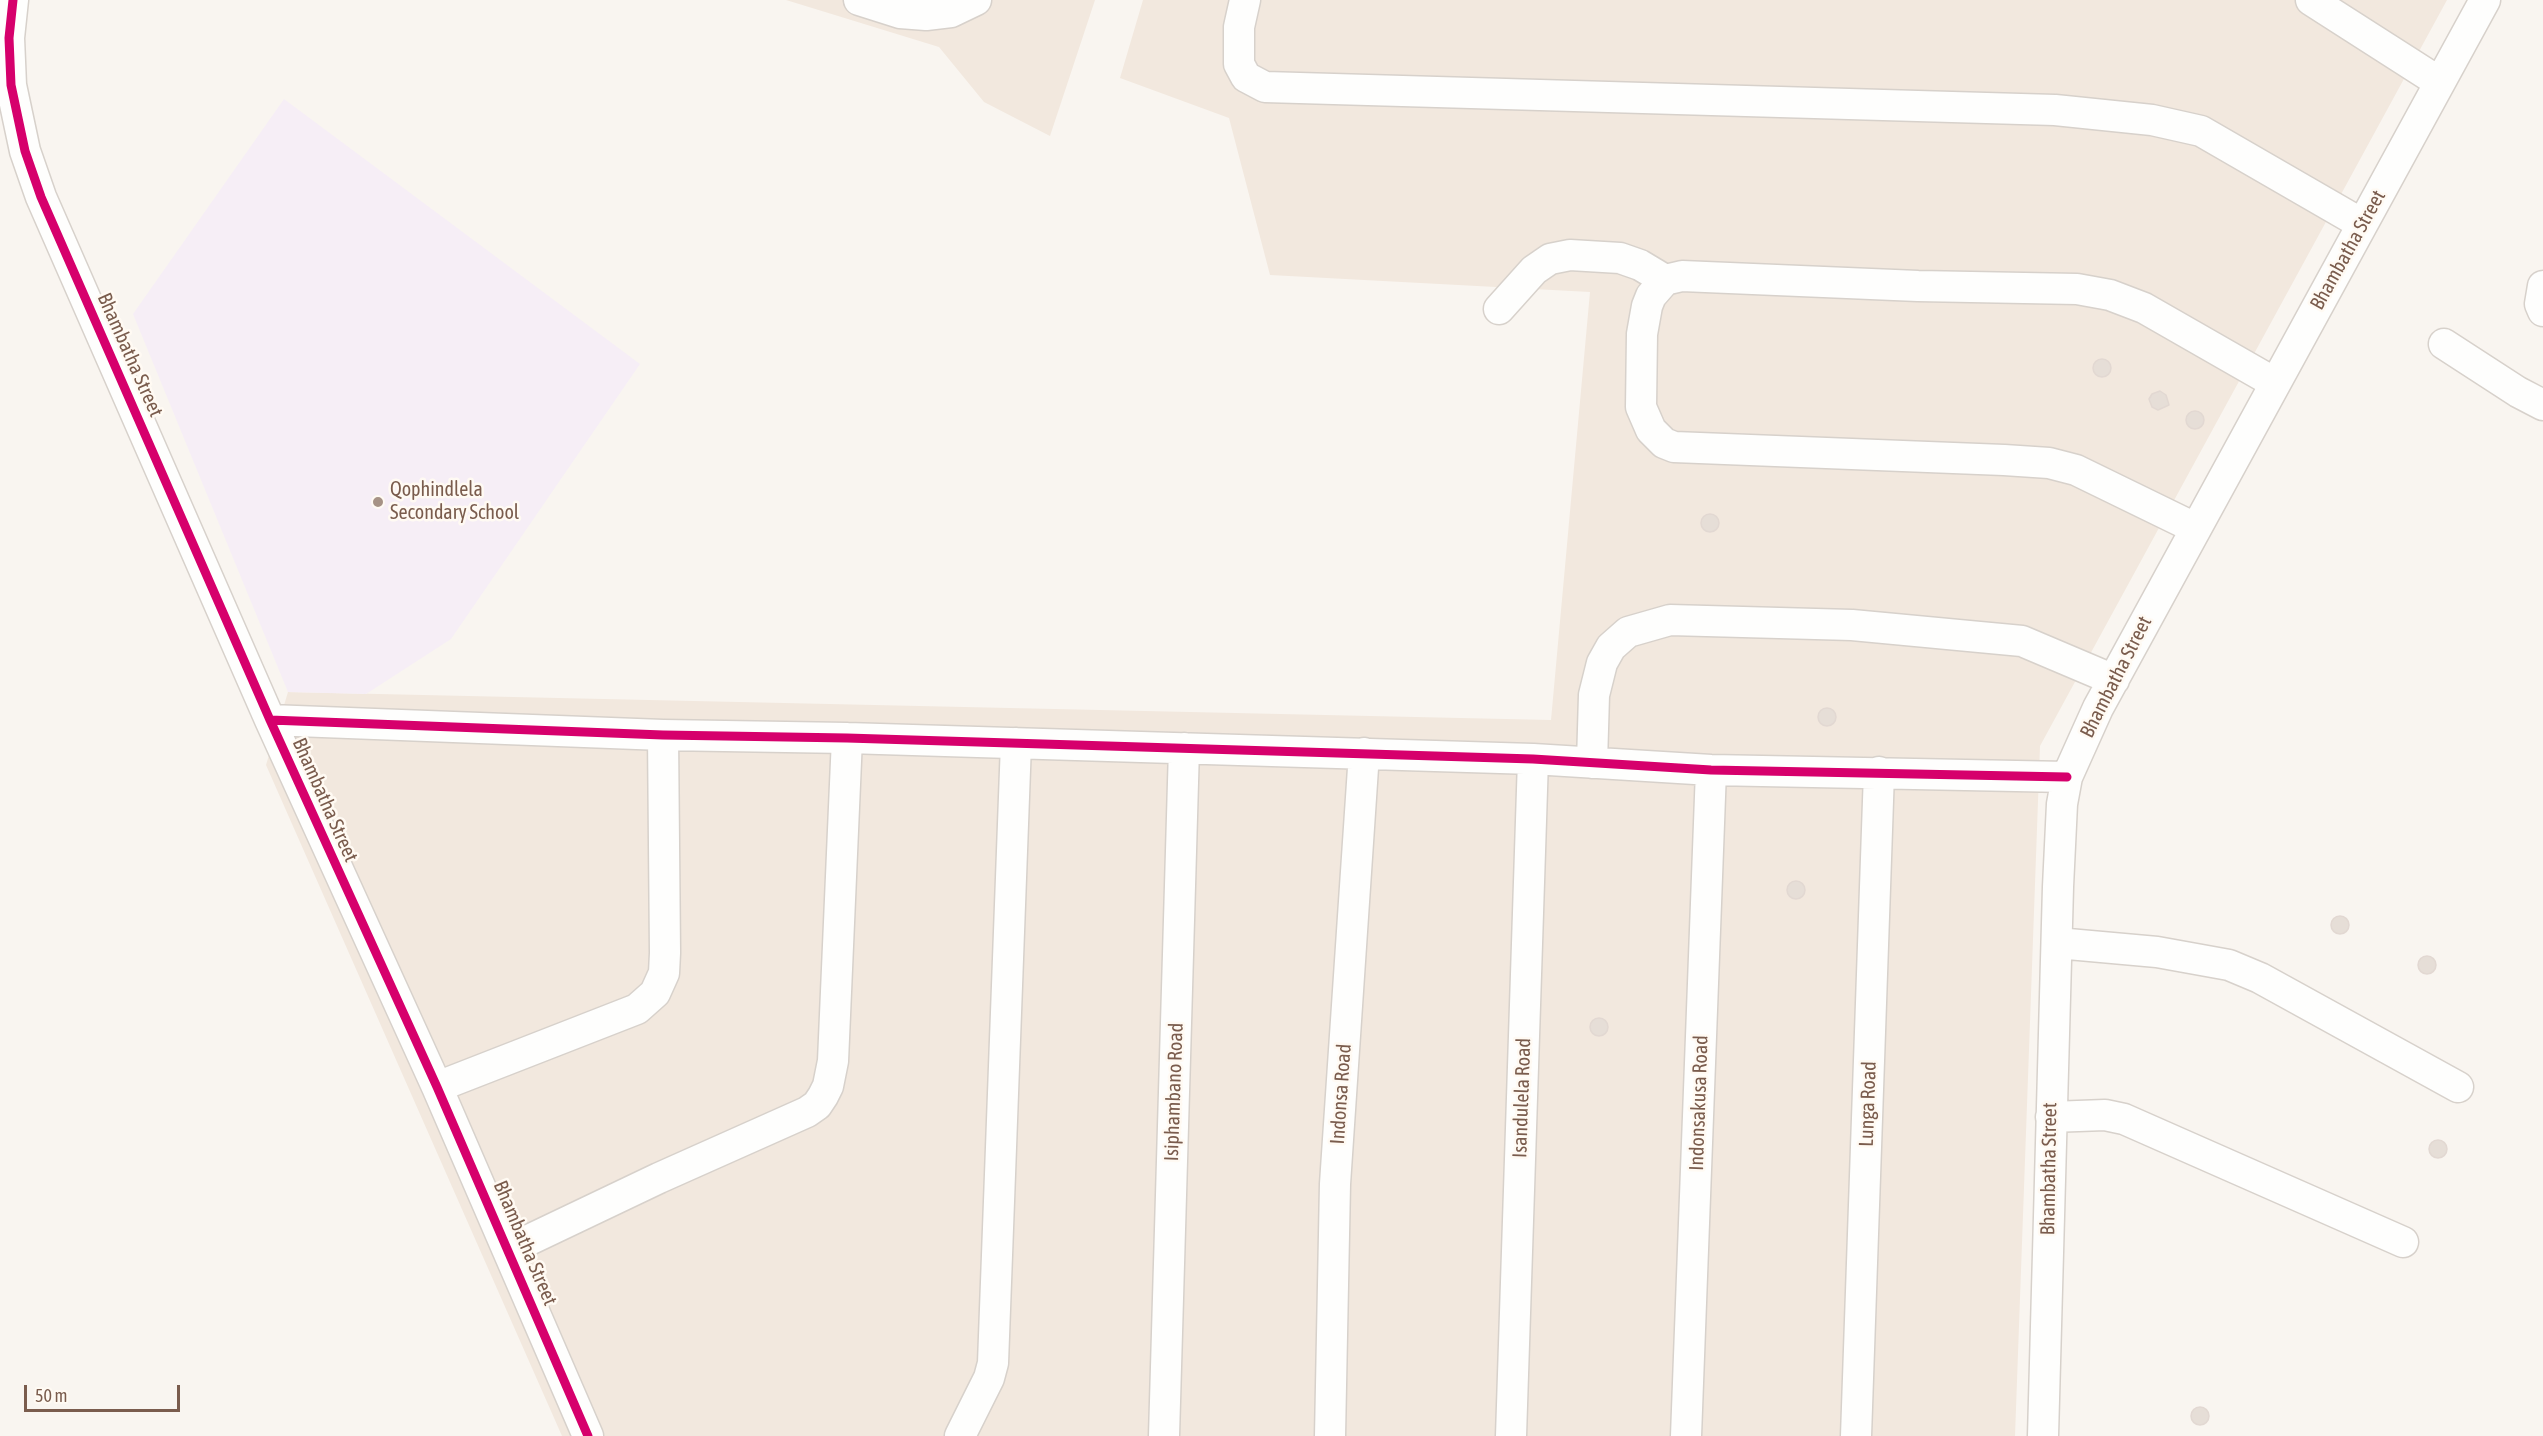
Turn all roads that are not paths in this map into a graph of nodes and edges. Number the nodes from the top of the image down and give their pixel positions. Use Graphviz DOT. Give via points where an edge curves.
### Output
graph roads {
  1 [pos="13,0"];
  2 [pos="859,0"];
  3 [pos="976,0"];
  4 [pos="1245,0"];
  5 [pos="2311,0"];
  6 [pos="2485,0"];
  7 [pos="2439,82"];
  8 [pos="2362,224"];
  9 [pos="1665,280"];
  10 [pos="2543,286"];
  11 [pos="1499,309"];
  12 [pos="2543,311"];
  13 [pos="2444,344"];
  14 [pos="2275,383"];
  15 [pos="2543,405"];
  16 [pos="2195,528"];
  17 [pos="2115,680"];
  18 [pos="270,720"];
  19 [pos="663,735"];
  20 [pos="847,738"];
  21 [pos="1016,743"];
  22 [pos="1184,748"];
  23 [pos="1364,753"];
  24 [pos="1533,759"];
  25 [pos="1592,763"];
  26 [pos="1711,770"];
  27 [pos="1879,772"];
  28 [pos="2067,777"];
  29 [pos="2057,943"];
  30 [pos="437,1087"];
  31 [pos="2458,1087"];
  32 [pos="2051,1117"];
  33 [pos="2403,1242"];
  34 [pos="508,1250"];
  35 [pos="588,1436"];
  36 [pos="960,1436"];
  37 [pos="1164,1436"];
  38 [pos="1330,1436"];
  39 [pos="1511,1436"];
  40 [pos="1686,1436"];
  41 [pos="1856,1436"];
  42 [pos="2043,1436"];
  1 -- 18 [label="street, Bhambatha Street" via="9,38 11,85 25,151 38,188"];
  2 -- 3 [label="street" via="900,13 926,15 951,12"];
  4 -- 8 [label="street" via="1239,27 1239,64 1246,77 1265,87 2043,110 2152,120 2201,131"];
  5 -- 7 [label="street"];
  6 -- 7 [label="street, Bhambatha Street"];
  7 -- 8 [label="street, Bhambatha Street"];
  8 -- 14 [label="street, Bhambatha Street"];
  9 -- 11 [label="street" via="1620,258 1570,255 1550,260 1534,270"];
  9 -- 14 [label="street" via="1682,276 2095,292 2144,308"];
  9 -- 16 [label="street" via="1647,306 1641,370 1641,407 1651,430 1664,443 1691,449 2049,464 2076,470"];
  10 -- 12 [label="street"];
  13 -- 15 [label="street"];
  14 -- 16 [label="street, Bhambatha Street"];
  16 -- 17 [label="street, Bhambatha Street"];
  17 -- 25 [label="street" via="2022,640 1851,625 1670,620 1628,632 1611,647 1602,663 1594,695"];
  17 -- 28 [label="street, Bhambatha Street"];
  18 -- 19 [label="street"];
  18 -- 30 [label="street, Bhambatha Street"];
  19 -- 20 [label="street"];
  19 -- 30 [label="street" via="665,953 664,973 656,993 637,1009"];
  20 -- 21 [label="street"];
  20 -- 34 [label="street" via="833,1061 823,1096 807,1112"];
  21 -- 22 [label="street"];
  21 -- 36 [label="street" via="993,1363"];
  22 -- 23 [label="street"];
  22 -- 37 [label="street, Isiphambano Road"];
  23 -- 24 [label="street"];
  23 -- 38 [label="street, Indonsa Road" via="1335,1184"];
  24 -- 25 [label="street"];
  24 -- 39 [label="street, Isandulela Road"];
  25 -- 26 [label="street"];
  26 -- 27 [label="street"];
  26 -- 40 [label="street, Indonsakusa Road"];
  27 -- 28 [label="street"];
  27 -- 41 [label="street, Lunga Road"];
  28 -- 29 [label="street, Bhambatha Street" via="2062,804"];
  29 -- 31 [label="street" via="2157,952 2229,964"];
  29 -- 32 [label="street, Bhambatha Street"];
  30 -- 34 [label="street, Bhambatha Street"];
  32 -- 33 [label="street" via="2124,1119"];
  32 -- 42 [label="street, Bhambatha Street"];
  34 -- 35 [label="street, Bhambatha Street"];
}
